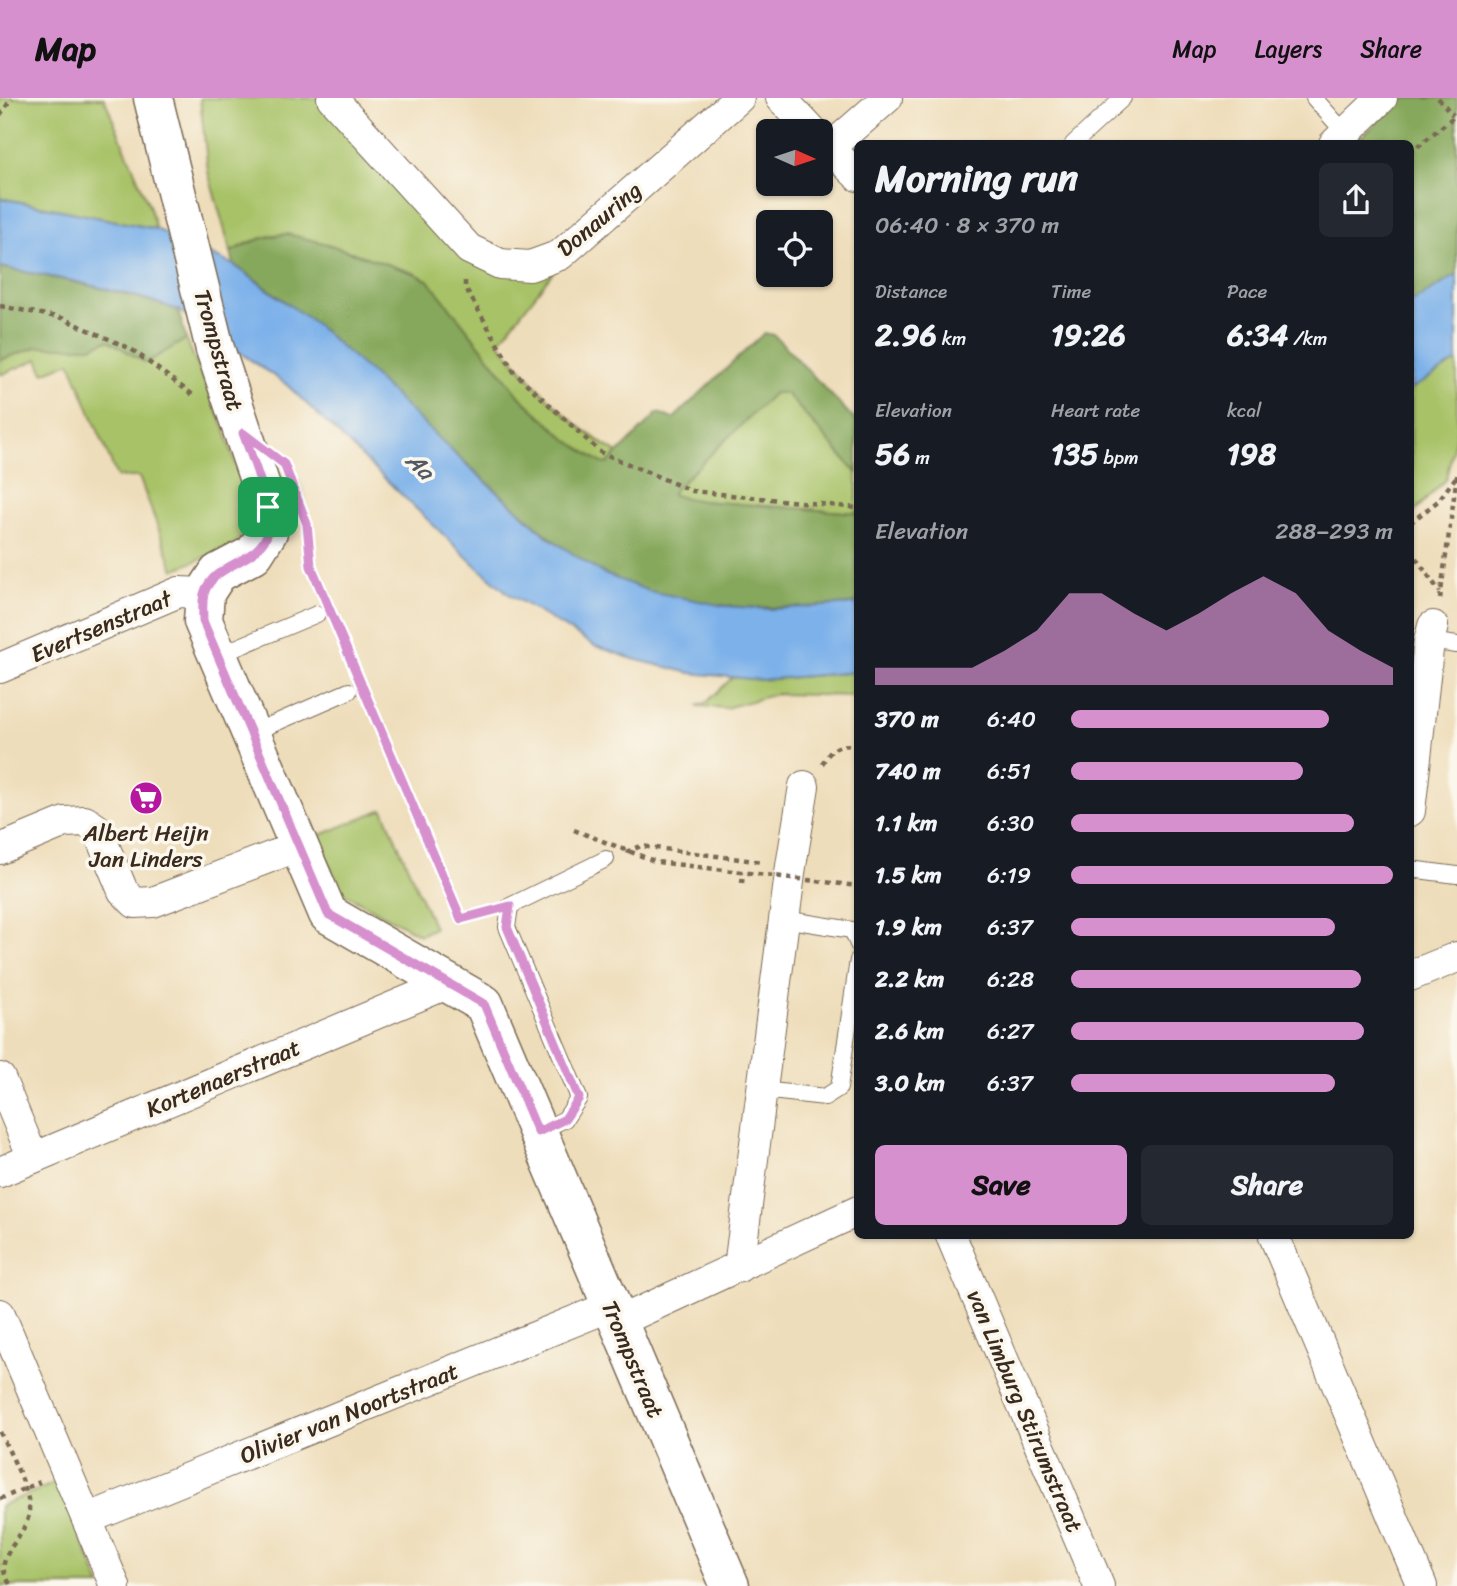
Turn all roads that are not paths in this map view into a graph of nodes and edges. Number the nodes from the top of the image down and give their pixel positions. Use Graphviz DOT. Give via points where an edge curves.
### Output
graph roads {
  1 [pos="153,98"];
  2 [pos="332,98"];
  3 [pos="739,98"];
  4 [pos="781,98"];
  5 [pos="887,98"];
  6 [pos="1123,98"];
  7 [pos="1314,98"];
  8 [pos="1382,98"];
  9 [pos="801,119"];
  10 [pos="833,132"];
  11 [pos="1340,138"];
  12 [pos="1077,140"];
  13 [pos="833,152"];
  14 [pos="854,172"];
  15 [pos="205,593"];
  16 [pos="325,611"];
  17 [pos="1440,637"];
  18 [pos="219,655"];
  19 [pos="0,668"];
  20 [pos="357,688"];
  21 [pos="252,733"];
  22 [pos="804,786"];
  23 [pos="1414,788"];
  24 [pos="299,846"];
  25 [pos="0,849"];
  26 [pos="606,859"];
  27 [pos="1414,870"];
  28 [pos="1457,875"];
  29 [pos="784,919"];
  30 [pos="854,935"];
  31 [pos="1457,957"];
  32 [pos="1414,974"];
  33 [pos="447,984"];
  34 [pos="854,987"];
  35 [pos="0,1079"];
  36 [pos="762,1090"];
  37 [pos="538,1132"];
  38 [pos="33,1158"];
  39 [pos="0,1172"];
  40 [pos="854,1214"];
  41 [pos="952,1239"];
  42 [pos="1276,1239"];
  43 [pos="739,1267"];
  44 [pos="0,1314"];
  45 [pos="614,1314"];
  46 [pos="86,1519"];
  47 [pos="115,1586"];
  48 [pos="730,1586"];
  49 [pos="1099,1586"];
  50 [pos="1422,1586"];
  1 -- 15 [label="street, Trompstraat" via="215,349 268,507 268,532 254,554 218,573"];
  2 -- 3 [label="street, Donauring" via="469,249 500,264 530,266 560,255"];
  4 -- 9 [label="street"];
  5 -- 10 [label="street"];
  6 -- 12 [label="lane"];
  7 -- 11 [label="lane"];
  8 -- 11 [label="street"];
  13 -- 14 [label="street"];
  15 -- 18 [label="street, Trompstraat" via="203,621"];
  15 -- 19 [label="street, Evertsenstraat" via="178,592"];
  16 -- 18 [label="lane"];
  17 -- 23 [label="street"];
  18 -- 21 [label="street, Trompstraat"];
  20 -- 21 [label="lane"];
  21 -- 24 [label="street, Trompstraat"];
  22 -- 29 [label="street"];
  24 -- 25 [label="street" via="153,902 135,903 122,891 97,829 85,821 65,822"];
  24 -- 33 [label="street, Trompstraat" via="328,914"];
  26 -- 37 [label="lane" via="510,906 507,927 579,1098 565,1119"];
  27 -- 28 [label="lane"];
  29 -- 30 [label="lane" via="852,930"];
  29 -- 36 [label="street"];
  31 -- 32 [label="street"];
  33 -- 37 [label="street, Trompstraat" via="484,1004"];
  33 -- 38 [label="street, Kortenaerstraat"];
  34 -- 36 [label="lane" via="839,1088 825,1097"];
  35 -- 38 [label="street"];
  36 -- 43 [label="street"];
  37 -- 45 [label="street, Trompstraat"];
  38 -- 39 [label="street, Kortenaerstraat"];
  40 -- 43 [label="street, Olivier van Noortstraat"];
  41 -- 49 [label="street, van Limburg Stirumstraat"];
  42 -- 50 [label="street"];
  43 -- 45 [label="street, Olivier van Noortstraat"];
  44 -- 46 [label="street"];
  45 -- 46 [label="street, Olivier van Noortstraat"];
  45 -- 48 [label="street, Trompstraat"];
  46 -- 47 [label="street"];
}
